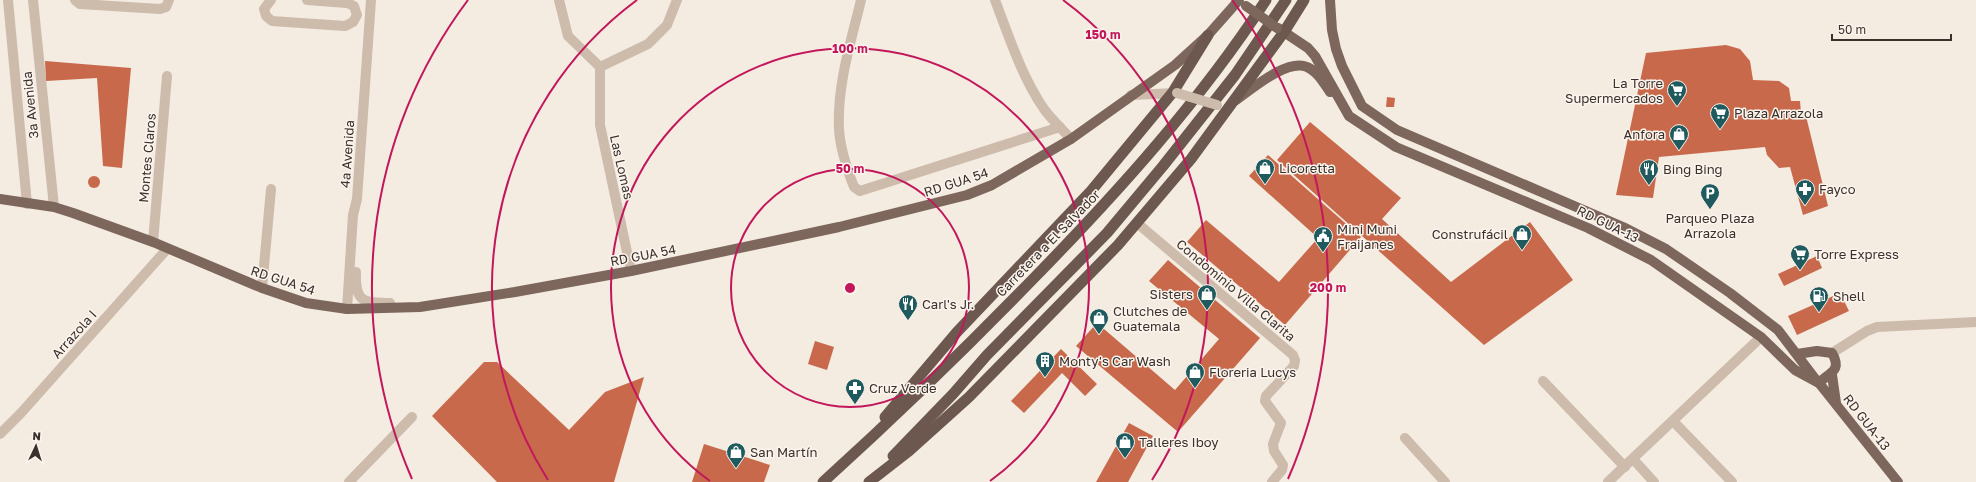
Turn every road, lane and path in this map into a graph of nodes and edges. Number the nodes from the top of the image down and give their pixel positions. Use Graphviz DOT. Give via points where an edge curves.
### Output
graph roads {
  1 [pos="8,0"];
  2 [pos="33,0"];
  3 [pos="75,0"];
  4 [pos="169,0"];
  5 [pos="271,0"];
  6 [pos="307,0"];
  7 [pos="371,0"];
  8 [pos="559,0"];
  9 [pos="677,0"];
  10 [pos="862,0"];
  11 [pos="995,0"];
  12 [pos="1266,0"];
  13 [pos="1286,0"];
  14 [pos="1304,0"];
  15 [pos="1330,0"];
  16 [pos="1241,2"];
  17 [pos="357,15"];
  18 [pos="370,17"];
  19 [pos="1281,30"];
  20 [pos="1208,35"];
  21 [pos="600,67"];
  22 [pos="168,76"];
  23 [pos="1175,92"];
  24 [pos="1131,95"];
  25 [pos="1226,105"];
  26 [pos="1349,116"];
  27 [pos="1060,127"];
  28 [pos="1071,139"];
  29 [pos="271,189"];
  30 [pos="0,199"];
  31 [pos="357,199"];
  32 [pos="28,204"];
  33 [pos="54,207"];
  34 [pos="1137,223"];
  35 [pos="152,242"];
  36 [pos="166,249"];
  37 [pos="631,271"];
  38 [pos="262,288"];
  39 [pos="431,305"];
  40 [pos="347,309"];
  41 [pos="1976,322"];
  42 [pos="1761,336"];
  43 [pos="1832,353"];
  44 [pos="1797,354"];
  45 [pos="1832,375"];
  46 [pos="1543,381"];
  47 [pos="1819,384"];
  48 [pos="1836,403"];
  49 [pos="412,417"];
  50 [pos="1673,421"];
  51 [pos="0,434"];
  52 [pos="1405,438"];
  53 [pos="1633,459"];
  54 [pos="845,462"];
  55 [pos="1625,467"];
  56 [pos="349,482"];
  57 [pos="823,482"];
  58 [pos="868,482"];
  59 [pos="1272,482"];
  60 [pos="1445,482"];
  61 [pos="1608,482"];
  62 [pos="1654,482"];
  63 [pos="1732,482"];
  64 [pos="1898,482"];
  1 -- 32 [label="street, 3a Avenida"];
  2 -- 33 [label="street, 3a Avenida"];
  3 -- 4 [label="street" via="80,4 160,9 166,7"];
  5 -- 17 [label="street" via="264,9 266,16 272,21 345,26 353,22"];
  6 -- 17 [label="street" via="346,3 354,6"];
  7 -- 18 [label="street, 4a Avenida"];
  8 -- 21 [label="street" via="568,36"];
  9 -- 21 [label="street" via="667,25 648,44"];
  10 -- 27 [label="street" via="840,84 839,130 854,188 860,191"];
  11 -- 27 [label="street" via="1033,90 1045,110"];
  12 -- 54 [label="highway, Carretera a El Salvador" via="1219,68 1148,155 1089,220 936,379"];
  13 -- 58 [label="highway" via="1235,75 1107,233 987,355"];
  14 -- 19 [label="highway"];
  15 -- 44 [label="main road, RD GUA-13" via="1336,49 1362,106 1397,130 1610,221 1666,248 1778,330"];
  16 -- 19 [label="main road, RD GUA-13, bridge"];
  16 -- 20 [label="main road, RD GUA 54"];
  17 -- 18 [label="street"];
  18 -- 31 [label="street, 4a Avenida"];
  19 -- 25 [label="highway"];
  19 -- 26 [label="main road, RD GUA-13" via="1308,48 1315,56"];
  20 -- 23 [label="highway"];
  20 -- 24 [label="main road, RD GUA 54" via="1175,64"];
  21 -- 37 [label="street, Las Lomas" via="600,125"];
  22 -- 35 [label="street, Montes Claros"];
  23 -- 24 [label="street"];
  23 -- 25 [label="street, bridge"];
  23 -- 54 [label="highway" via="1091,191 957,332"];
  24 -- 28 [label="main road, RD GUA 54"];
  25 -- 26 [label="main road" via="1274,74 1292,66 1302,65 1316,74"];
  25 -- 34 [label="highway" via="1191,159"];
  26 -- 42 [label="main road, RD GUA-13" via="1396,147 1588,228 1651,260"];
  27 -- 28 [label="street"];
  28 -- 37 [label="main road, RD GUA 54" via="992,185 967,195 839,227"];
  29 -- 38 [label="street"];
  30 -- 32 [label="main road, RD GUA 54"];
  31 -- 39 [label="street" via="359,215 355,285 359,296 369,303"];
  31 -- 40 [label="street, 4a Avenida" via="353,215"];
  32 -- 33 [label="main road, RD GUA 54"];
  33 -- 35 [label="main road, RD GUA 54"];
  34 -- 58 [label="highway" via="969,397 909,451"];
  34 -- 59 [label="street, Condominio Villa Clarita" via="1293,355 1294,366 1266,396 1265,401 1281,423 1273,444 1283,465"];
  35 -- 36 [label="main road, RD GUA 54"];
  36 -- 38 [label="main road, RD GUA 54"];
  36 -- 51 [label="street, Arrazola I"];
  37 -- 39 [label="main road, RD GUA 54"];
  38 -- 40 [label="main road, RD GUA 54" via="306,303"];
  39 -- 40 [label="main road, RD GUA 54"];
  41 -- 43 [label="street" via="1877,327"];
  42 -- 47 [label="main road, RD GUA-13" via="1795,370"];
  42 -- 50 [label="street"];
  43 -- 44 [label="main road" via="1817,351"];
  43 -- 45 [label="main road" via="1836,360"];
  44 -- 47 [label="main road, RD GUA-13"];
  45 -- 47 [label="main road" via="1823,378"];
  45 -- 48 [label="main road"];
  46 -- 55 [label="street"];
  47 -- 48 [label="main road, RD GUA-13"];
  48 -- 64 [label="main road, RD GUA-13"];
  49 -- 56 [label="street"];
  50 -- 53 [label="street"];
  50 -- 63 [label="street"];
  52 -- 60 [label="street"];
  53 -- 55 [label="street"];
  53 -- 62 [label="street"];
  54 -- 57 [label="highway, Carretera a El Salvador"];
  55 -- 61 [label="street"];
}
